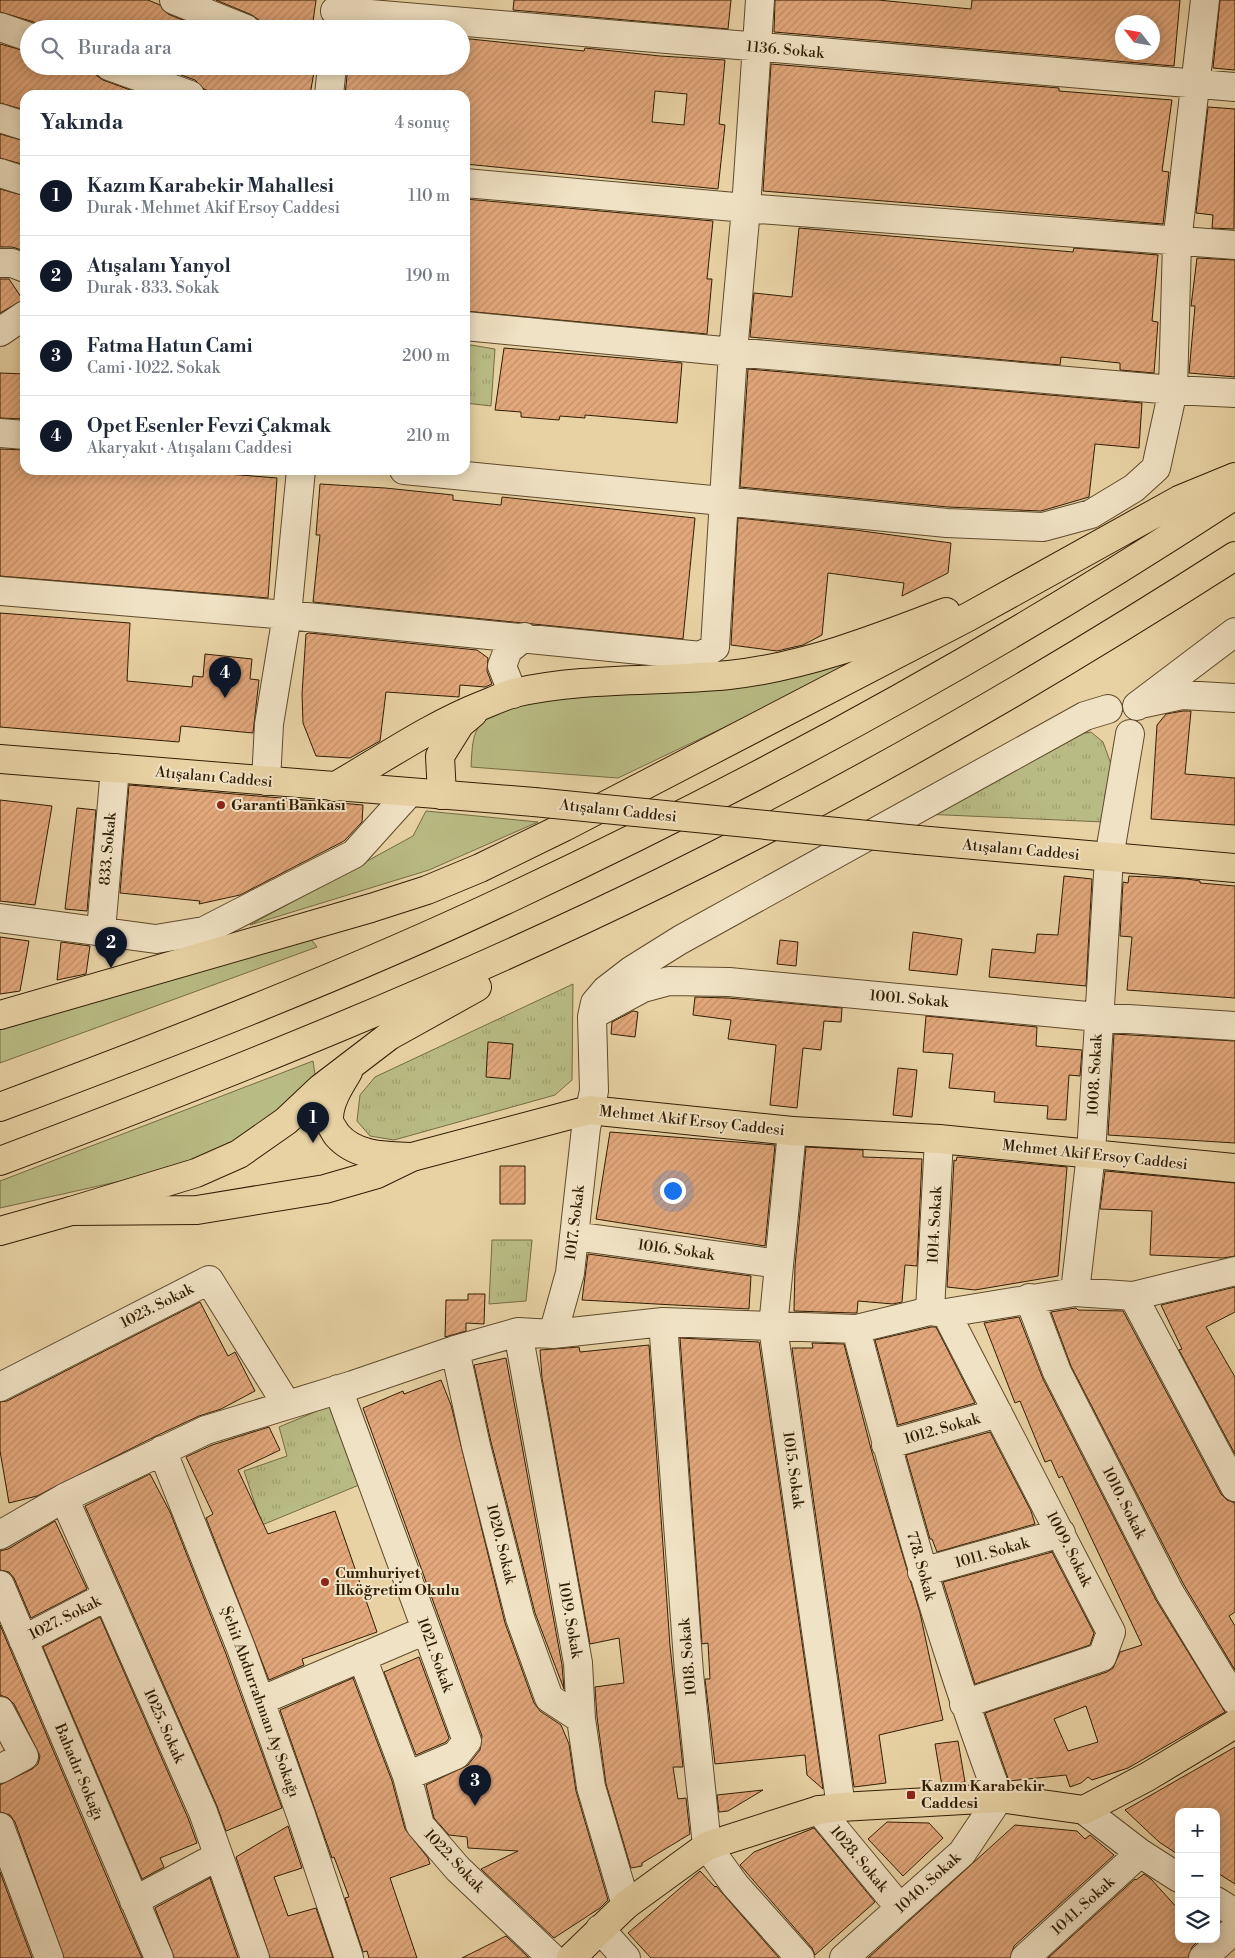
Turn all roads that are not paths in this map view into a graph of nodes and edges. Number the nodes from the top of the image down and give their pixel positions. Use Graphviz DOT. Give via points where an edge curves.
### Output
graph roads {
  1 [pos="760,0"];
  2 [pos="1205,0"];
  3 [pos="190,3"];
  4 [pos="334,13"];
  5 [pos="227,20"];
  6 [pos="418,20"];
  7 [pos="470,24"];
  8 [pos="0,27"];
  9 [pos="20,34"];
  10 [pos="756,48"];
  11 [pos="134,75"];
  12 [pos="331,75"];
  13 [pos="1194,85"];
  14 [pos="1235,87"];
  15 [pos="176,90"];
  16 [pos="330,90"];
  17 [pos="0,118"];
  18 [pos="20,124"];
  19 [pos="0,174"];
  20 [pos="20,180"];
  21 [pos="470,182"];
  22 [pos="746,208"];
  23 [pos="1177,242"];
  24 [pos="1235,245"];
  25 [pos="0,263"];
  26 [pos="20,266"];
  27 [pos="20,318"];
  28 [pos="470,326"];
  29 [pos="0,332"];
  30 [pos="733,352"];
  31 [pos="1173,390"];
  32 [pos="1235,393"];
  33 [pos="0,433"];
  34 [pos="20,435"];
  35 [pos="301,475"];
  36 [pos="454,475"];
  37 [pos="1235,477"];
  38 [pos="1235,495"];
  39 [pos="724,502"];
  40 [pos="1235,556"];
  41 [pos="1068,563"];
  42 [pos="0,591"];
  43 [pos="287,615"];
  44 [pos="1235,632"];
  45 [pos="524,637"];
  46 [pos="513,694"];
  47 [pos="1235,698"];
  48 [pos="480,706"];
  49 [pos="1137,706"];
  50 [pos="1108,709"];
  51 [pos="1130,734"];
  52 [pos="0,759"];
  53 [pos="115,768"];
  54 [pos="266,781"];
  55 [pos="334,787"];
  56 [pos="409,792"];
  57 [pos="442,795"];
  58 [pos="1109,858"];
  59 [pos="1235,868"];
  60 [pos="615,904"];
  61 [pos="0,918"];
  62 [pos="101,931"];
  63 [pos="0,1015"];
  64 [pos="592,1017"];
  65 [pos="1098,1017"];
  66 [pos="1235,1026"];
  67 [pos="352,1064"];
  68 [pos="0,1107"];
  69 [pos="589,1110"];
  70 [pos="792,1131"];
  71 [pos="939,1139"];
  72 [pos="1091,1154"];
  73 [pos="412,1157"];
  74 [pos="0,1161"];
  75 [pos="1235,1168"];
  76 [pos="71,1211"];
  77 [pos="0,1231"];
  78 [pos="574,1236"];
  79 [pos="779,1264"];
  80 [pos="1235,1270"];
  81 [pos="1075,1292"];
  82 [pos="1133,1296"];
  83 [pos="1029,1298"];
  84 [pos="938,1312"];
  85 [pos="663,1322"];
  86 [pos="773,1327"];
  87 [pos="856,1329"];
  88 [pos="518,1332"];
  89 [pos="553,1334"];
  90 [pos="455,1350"];
  91 [pos="0,1386"];
  92 [pos="338,1390"];
  93 [pos="287,1405"];
  94 [pos="998,1413"];
  95 [pos="886,1444"];
  96 [pos="162,1450"];
  97 [pos="1235,1486"];
  98 [pos="64,1498"];
  99 [pos="1061,1533"];
  100 [pos="0,1535"];
  101 [pos="922,1572"];
  102 [pos="0,1585"];
  103 [pos="107,1596"];
  104 [pos="426,1630"];
  105 [pos="23,1640"];
  106 [pos="362,1657"];
  107 [pos="1235,1700"];
  108 [pos="260,1701"];
  109 [pos="964,1704"];
  110 [pos="0,1711"];
  111 [pos="581,1719"];
  112 [pos="1235,1724"];
  113 [pos="0,1769"];
  114 [pos="407,1776"];
  115 [pos="999,1798"];
  116 [pos="830,1809"];
  117 [pos="1084,1810"];
  118 [pos="0,1827"];
  119 [pos="708,1846"];
  120 [pos="1140,1853"];
  121 [pos="218,1856"];
  122 [pos="1175,1875"];
  123 [pos="134,1901"];
  124 [pos="1220,1904"];
  125 [pos="626,1905"];
  126 [pos="900,1908"];
  127 [pos="1235,1913"];
  128 [pos="600,1929"];
  129 [pos="1235,1929"];
  130 [pos="49,1958"];
  131 [pos="159,1958"];
  132 [pos="255,1958"];
  133 [pos="349,1958"];
  134 [pos="552,1958"];
  135 [pos="571,1958"];
  136 [pos="626,1958"];
  137 [pos="800,1958"];
  138 [pos="844,1958"];
  139 [pos="1025,1958"];
  140 [pos="1203,1958"];
  1 -- 10 [label="street"];
  2 -- 13 [label="street"];
  3 -- 5 [label="street"];
  4 -- 6 [label="street, 1136. Sokak"];
  7 -- 10 [label="street, 1136. Sokak"];
  8 -- 9 [label="street"];
  10 -- 13 [label="street, 1136. Sokak"];
  10 -- 22 [label="street"];
  11 -- 15 [label="street"];
  12 -- 16 [label="street"];
  13 -- 14 [label="street, 1136. Sokak"];
  13 -- 23 [label="street"];
  17 -- 18 [label="street"];
  19 -- 20 [label="street"];
  21 -- 22 [label="street"];
  22 -- 23 [label="street"];
  22 -- 30 [label="street"];
  23 -- 24 [label="street"];
  23 -- 31 [label="street"];
  25 -- 26 [label="street"];
  27 -- 29 [label="street"];
  28 -- 30 [label="street"];
  30 -- 31 [label="street"];
  30 -- 39 [label="street"];
  31 -- 32 [label="street"];
  31 -- 39 [label="street" via="1156,468 1134,488 1091,514 1043,527 947,523"];
  33 -- 34 [label="street"];
  35 -- 43 [label="street"];
  36 -- 39 [label="street"];
  37 -- 41 [label="main road" via="1179,500"];
  38 -- 68 [label="main road" via="958,665 720,795 513,897 329,978"];
  39 -- 45 [label="street" via="715,647 701,656"];
  40 -- 60 [label="main road" via="1069,659 863,777"];
  41 -- 46 [label="main road" via="871,640 795,663 729,675 556,686"];
  41 -- 63 [label="main road" via="686,765 480,868 427,890"];
  42 -- 43 [label="street"];
  43 -- 45 [label="street"];
  43 -- 54 [label="street" via="269,724"];
  44 -- 49 [label="street"];
  45 -- 46 [label="street" via="508,650 502,666"];
  46 -- 48 [label="main road"];
  47 -- 49 [label="street" via="1182,695 1158,698"];
  48 -- 55 [label="main road" via="451,718"];
  48 -- 57 [label="main road" via="460,724 440,756"];
  49 -- 50 [label="street" via="1131,701 1120,700"];
  49 -- 51 [label="street" via="1141,722"];
  50 -- 51 [label="street" via="1109,728 1118,735"];
  50 -- 64 [label="street" via="1085,716 680,940 606,990 595,1003"];
  51 -- 58 [label="street, 1008. Sokak"];
  52 -- 53 [label="main road, Atışalanı Caddesi"];
  53 -- 54 [label="main road, Atışalanı Caddesi"];
  53 -- 62 [label="street, 833. Sokak"];
  54 -- 55 [label="main road, Atışalanı Caddesi"];
  55 -- 56 [label="main road, Atışalanı Caddesi"];
  56 -- 57 [label="main road, Atışalanı Caddesi"];
  56 -- 62 [label="street" via="354,854 204,931 156,939"];
  57 -- 58 [label="main road, Atışalanı Caddesi, bridge"];
  58 -- 59 [label="main road, Atışalanı Caddesi"];
  58 -- 65 [label="street, 1008. Sokak"];
  60 -- 67 [label="main road" via="496,977 389,1036"];
  60 -- 74 [label="main road" via="375,1014"];
  61 -- 62 [label="street"];
  64 -- 65 [label="street, 1001. Sokak" via="643,988 669,981 728,982"];
  64 -- 69 [label="street, 1017. Sokak" via="594,1091"];
  65 -- 66 [label="street, 1001. Sokak"];
  65 -- 72 [label="street, 1008. Sokak"];
  67 -- 73 [label="main road" via="330,1110 329,1120 333,1129 348,1144 365,1153"];
  67 -- 76 [label="main road" via="286,1121 238,1154 196,1173"];
  69 -- 70 [label="main road, Mehmet Akif Ersoy Caddesi"];
  69 -- 73 [label="main road, Mehmet Akif Ersoy Caddesi"];
  69 -- 78 [label="street, 1017. Sokak"];
  70 -- 71 [label="main road, Mehmet Akif Ersoy Caddesi"];
  70 -- 79 [label="street, 1015. Sokak"];
  71 -- 72 [label="main road, Mehmet Akif Ersoy Caddesi"];
  71 -- 84 [label="street, 1014. Sokak"];
  72 -- 75 [label="main road, Mehmet Akif Ersoy Caddesi"];
  72 -- 81 [label="street, 1008. Sokak"];
  73 -- 76 [label="main road, Mehmet Akif Ersoy Caddesi" via="377,1174 325,1189 255,1202 197,1210"];
  76 -- 77 [label="main road"];
  78 -- 79 [label="street, 1016. Sokak"];
  78 -- 89 [label="street, 1017. Sokak" via="570,1273"];
  79 -- 86 [label="street, 1015. Sokak"];
  80 -- 82 [label="street"];
  81 -- 82 [label="street"];
  81 -- 83 [label="street"];
  82 -- 97 [label="street"];
  83 -- 84 [label="street"];
  83 -- 107 [label="street, 1010. Sokak" via="1057,1372 1156,1566"];
  84 -- 87 [label="street"];
  84 -- 94 [label="street, 1009. Sokak"];
  85 -- 86 [label="street"];
  85 -- 89 [label="street"];
  85 -- 119 [label="street, 1018. Sokak" via="688,1664"];
  86 -- 87 [label="street"];
  86 -- 116 [label="street, 1015. Sokak"];
  87 -- 95 [label="street, 778. Sokak"];
  88 -- 89 [label="street"];
  88 -- 90 [label="street"];
  88 -- 111 [label="street, 1019. Sokak" via="578,1664"];
  90 -- 92 [label="street"];
  90 -- 111 [label="street, 1020. Sokak" via="520,1618 549,1698"];
  91 -- 93 [label="street, 1023. Sokak" via="209,1280"];
  92 -- 93 [label="street"];
  92 -- 104 [label="street, 1021. Sokak"];
  93 -- 96 [label="street" via="206,1430"];
  94 -- 95 [label="street, 1012. Sokak"];
  94 -- 99 [label="street, 1009. Sokak"];
  95 -- 101 [label="street, 778. Sokak"];
  96 -- 98 [label="street"];
  96 -- 108 [label="street, Şehit Abdurrahman Ay Sokağı"];
  98 -- 100 [label="street"];
  98 -- 103 [label="street, 1025. Sokak"];
  99 -- 101 [label="street, 1011. Sokak"];
  99 -- 109 [label="street, 1009. Sokak" via="1111,1632 1102,1657"];
  101 -- 109 [label="street, 778. Sokak"];
  102 -- 105 [label="street, Bahadır Sokağı"];
  103 -- 105 [label="street, 1027. Sokak"];
  103 -- 121 [label="street, 1025. Sokak" via="203,1812"];
  104 -- 106 [label="street"];
  104 -- 114 [label="street, 1021. Sokak" via="467,1741 456,1755"];
  105 -- 123 [label="street, Bahadır Sokağı"];
  106 -- 108 [label="street"];
  106 -- 114 [label="street, 1022. Sokak"];
  108 -- 133 [label="street, Şehit Abdurrahman Ay Sokağı"];
  109 -- 115 [label="street, 778. Sokak"];
  110 -- 113 [label="street" via="24,1756"];
  111 -- 125 [label="street, 1019. Sokak" via="591,1787"];
  112 -- 117 [label="main road" via="1147,1777"];
  114 -- 134 [label="street, 1022. Sokak" via="420,1825 458,1869"];
  115 -- 116 [label="main road"];
  115 -- 117 [label="main road"];
  115 -- 126 [label="street, 1040. Sokak" via="962,1853"];
  116 -- 119 [label="main road"];
  116 -- 126 [label="street, 1028. Sokak"];
  117 -- 120 [label="street"];
  118 -- 130 [label="street"];
  119 -- 125 [label="main road"];
  119 -- 137 [label="street, 1018. Sokak" via="735,1885"];
  120 -- 122 [label="street"];
  120 -- 139 [label="street, 1041. Sokak"];
  121 -- 123 [label="street"];
  121 -- 132 [label="street, 1025. Sokak"];
  123 -- 131 [label="street, Bahadır Sokağı"];
  124 -- 127 [label="street"];
  125 -- 128 [label="main road"];
  126 -- 138 [label="street, 1040. Sokak"];
  128 -- 135 [label="main road"];
  128 -- 136 [label="street"];
  129 -- 140 [label="street"];
}
